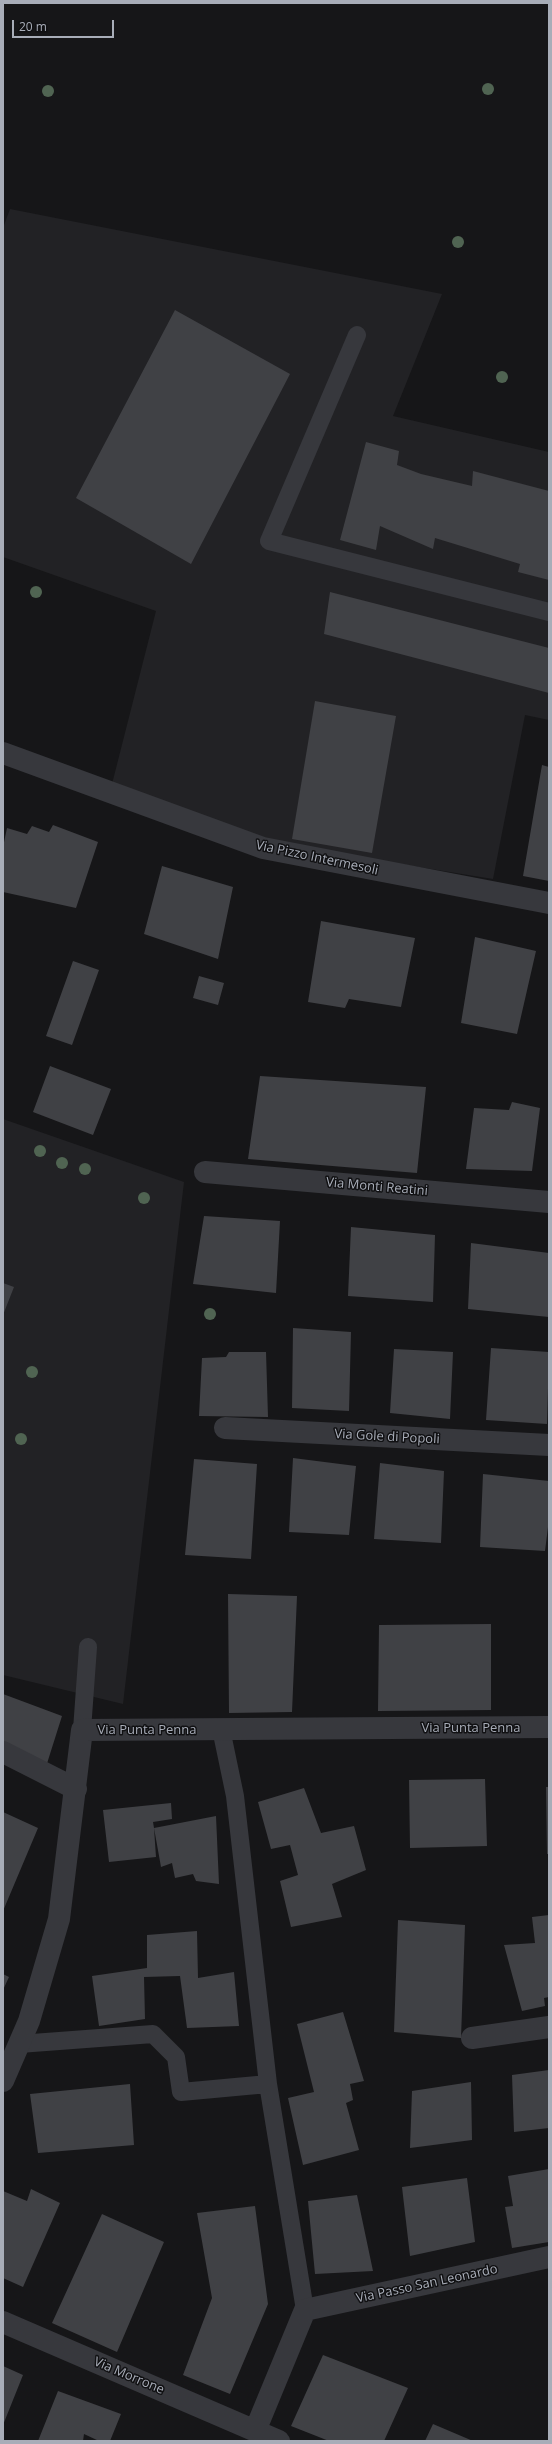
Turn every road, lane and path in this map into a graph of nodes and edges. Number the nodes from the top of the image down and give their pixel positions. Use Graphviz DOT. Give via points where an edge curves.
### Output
graph roads {
  1 [pos="357,335"];
  2 [pos="549,612"];
  3 [pos="3,753"];
  4 [pos="549,903"];
  5 [pos="205,1172"];
  6 [pos="549,1202"];
  7 [pos="225,1428"];
  8 [pos="549,1445"];
  9 [pos="88,1646"];
  10 [pos="549,1728"];
  11 [pos="221,1729"];
  12 [pos="82,1730"];
  13 [pos="3,1752"];
  14 [pos="76,1789"];
  15 [pos="549,2027"];
  16 [pos="472,2038"];
  17 [pos="19,2044"];
  18 [pos="3,2081"];
  19 [pos="268,2084"];
  20 [pos="549,2257"];
  21 [pos="306,2310"];
  22 [pos="3,2322"];
  23 [pos="255,2431"];
  24 [pos="279,2441"];
  1 -- 2 [label="lane" via="269,541"];
  3 -- 4 [label="street, Via Pizzo Intermesoli" via="262,848"];
  5 -- 6 [label="street, Via Monti Reatini"];
  7 -- 8 [label="street, Via Gole di Popoli"];
  9 -- 12 [label="lane"];
  10 -- 11 [label="street, Via Punta Penna"];
  11 -- 12 [label="street, Via Punta Penna"];
  11 -- 19 [label="lane" via="235,1796"];
  12 -- 14 [label="street, Via Punta Penna"];
  13 -- 14 [label="street"];
  14 -- 17 [label="street, Via Punta Penna" via="58,1919 29,2021"];
  15 -- 16 [label="street"];
  17 -- 18 [label="street, Via Punta Penna"];
  17 -- 19 [label="lane" via="153,2034 176,2057 181,2092"];
  19 -- 21 [label="lane"];
  20 -- 21 [label="street, Via Passo San Leonardo"];
  21 -- 23 [label="street"];
  22 -- 23 [label="street, Via Morrone"];
  23 -- 24 [label="street, Via Morrone"];
}
